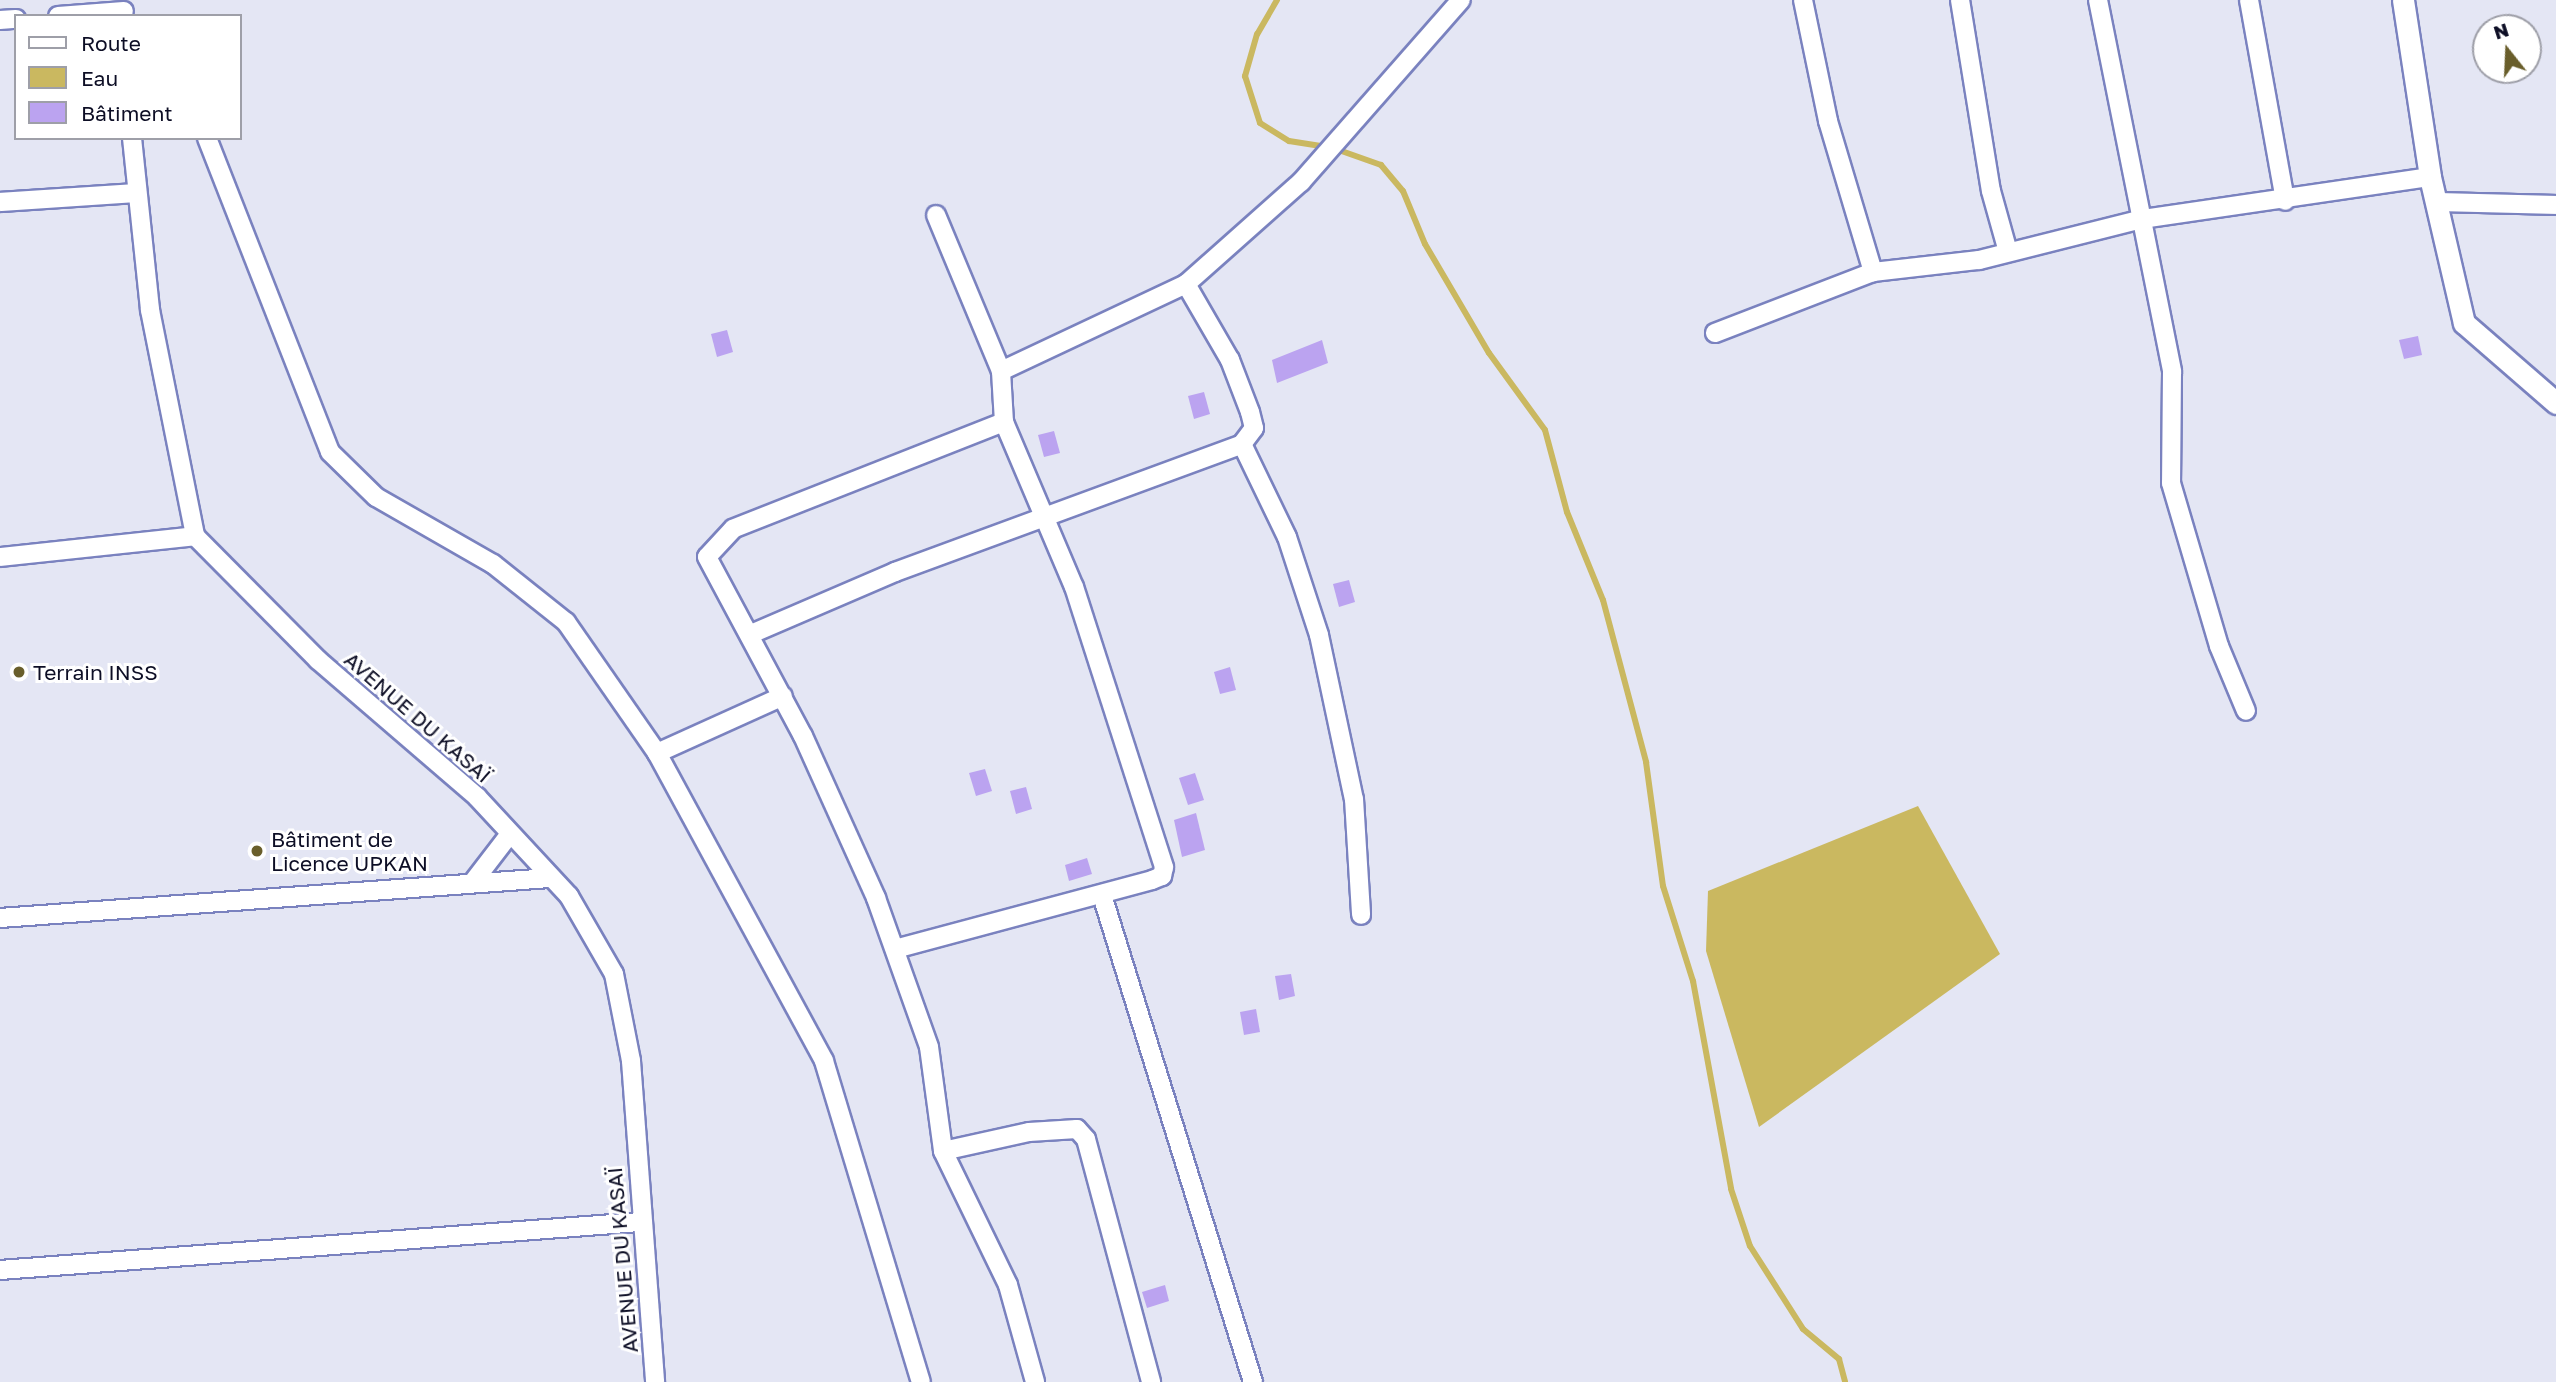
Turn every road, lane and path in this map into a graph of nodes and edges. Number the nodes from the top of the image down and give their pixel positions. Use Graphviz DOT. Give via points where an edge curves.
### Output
graph roads {
  1 [pos="1461,0"];
  2 [pos="1803,0"];
  3 [pos="1960,0"];
  4 [pos="2098,0"];
  5 [pos="2249,0"];
  6 [pos="2403,0"];
  7 [pos="124,9"];
  8 [pos="77,14"];
  9 [pos="132,140"];
  10 [pos="208,140"];
  11 [pos="2430,177"];
  12 [pos="135,193"];
  13 [pos="2285,201"];
  14 [pos="0,202"];
  15 [pos="2437,202"];
  16 [pos="2556,205"];
  17 [pos="936,215"];
  18 [pos="2142,219"];
  19 [pos="2008,253"];
  20 [pos="1873,272"];
  21 [pos="1186,284"];
  22 [pos="1715,333"];
  23 [pos="1001,371"];
  24 [pos="2556,403"];
  25 [pos="1004,422"];
  26 [pos="1242,444"];
  27 [pos="1044,516"];
  28 [pos="195,537"];
  29 [pos="0,557"];
  30 [pos="751,634"];
  31 [pos="783,696"];
  32 [pos="2246,711"];
  33 [pos="657,753"];
  34 [pos="509,835"];
  35 [pos="550,878"];
  36 [pos="473,882"];
  37 [pos="1102,895"];
  38 [pos="1361,915"];
  39 [pos="0,918"];
  40 [pos="895,949"];
  41 [pos="943,1151"];
  42 [pos="640,1222"];
  43 [pos="0,1270"];
  44 [pos="655,1382"];
  45 [pos="921,1382"];
  46 [pos="1035,1382"];
  47 [pos="1151,1382"];
  48 [pos="1253,1382"];
  1 -- 21 [label="street" via="1301,182"];
  2 -- 20 [label="street" via="1828,121"];
  3 -- 19 [label="street" via="1991,191"];
  4 -- 18 [label="street"];
  5 -- 13 [label="street"];
  6 -- 11 [label="street"];
  7 -- 8 [label="street"];
  9 -- 12 [label="street"];
  10 -- 33 [label="street" via="330,452 376,497 493,564 566,622"];
  11 -- 13 [label="street"];
  11 -- 15 [label="street"];
  12 -- 14 [label="street"];
  12 -- 28 [label="street" via="173,447"];
  13 -- 18 [label="street"];
  15 -- 16 [label="street"];
  15 -- 24 [label="street" via="2464,323"];
  17 -- 23 [label="street"];
  18 -- 19 [label="street"];
  18 -- 32 [label="street" via="2172,372 2173,494"];
  19 -- 20 [label="street"];
  20 -- 22 [label="street"];
  21 -- 23 [label="street"];
  21 -- 26 [label="street" via="1247,405 1254,428"];
  23 -- 25 [label="street"];
  25 -- 27 [label="street"];
  25 -- 30 [label="street" via="718,539 709,547 710,568"];
  26 -- 27 [label="street"];
  26 -- 38 [label="street" via="1287,537 1319,635 1354,799"];
  27 -- 30 [label="street"];
  27 -- 37 [label="street" via="1074,587 1164,867 1162,876"];
  28 -- 29 [label="street"];
  28 -- 34 [label="street, AVENUE DU KASAÏ" via="318,660 435,756"];
  30 -- 31 [label="street"];
  31 -- 33 [label="street"];
  31 -- 40 [label="street"];
  33 -- 45 [label="street" via="824,1061"];
  34 -- 35 [label="street, AVENUE DU KASAÏ"];
  34 -- 36 [label="street"];
  35 -- 36 [label="street"];
  35 -- 42 [label="street, AVENUE DU KASAÏ" via="594,932 614,974 631,1061"];
  36 -- 39 [label="street"];
  37 -- 40 [label="street"];
  37 -- 48 [label="street"];
  40 -- 41 [label="street" via="929,1047"];
  41 -- 46 [label="street" via="1008,1285"];
  41 -- 47 [label="street" via="1030,1132 1077,1129 1086,1139"];
  42 -- 43 [label="street"];
  42 -- 44 [label="street, AVENUE DU KASAÏ"];
}
